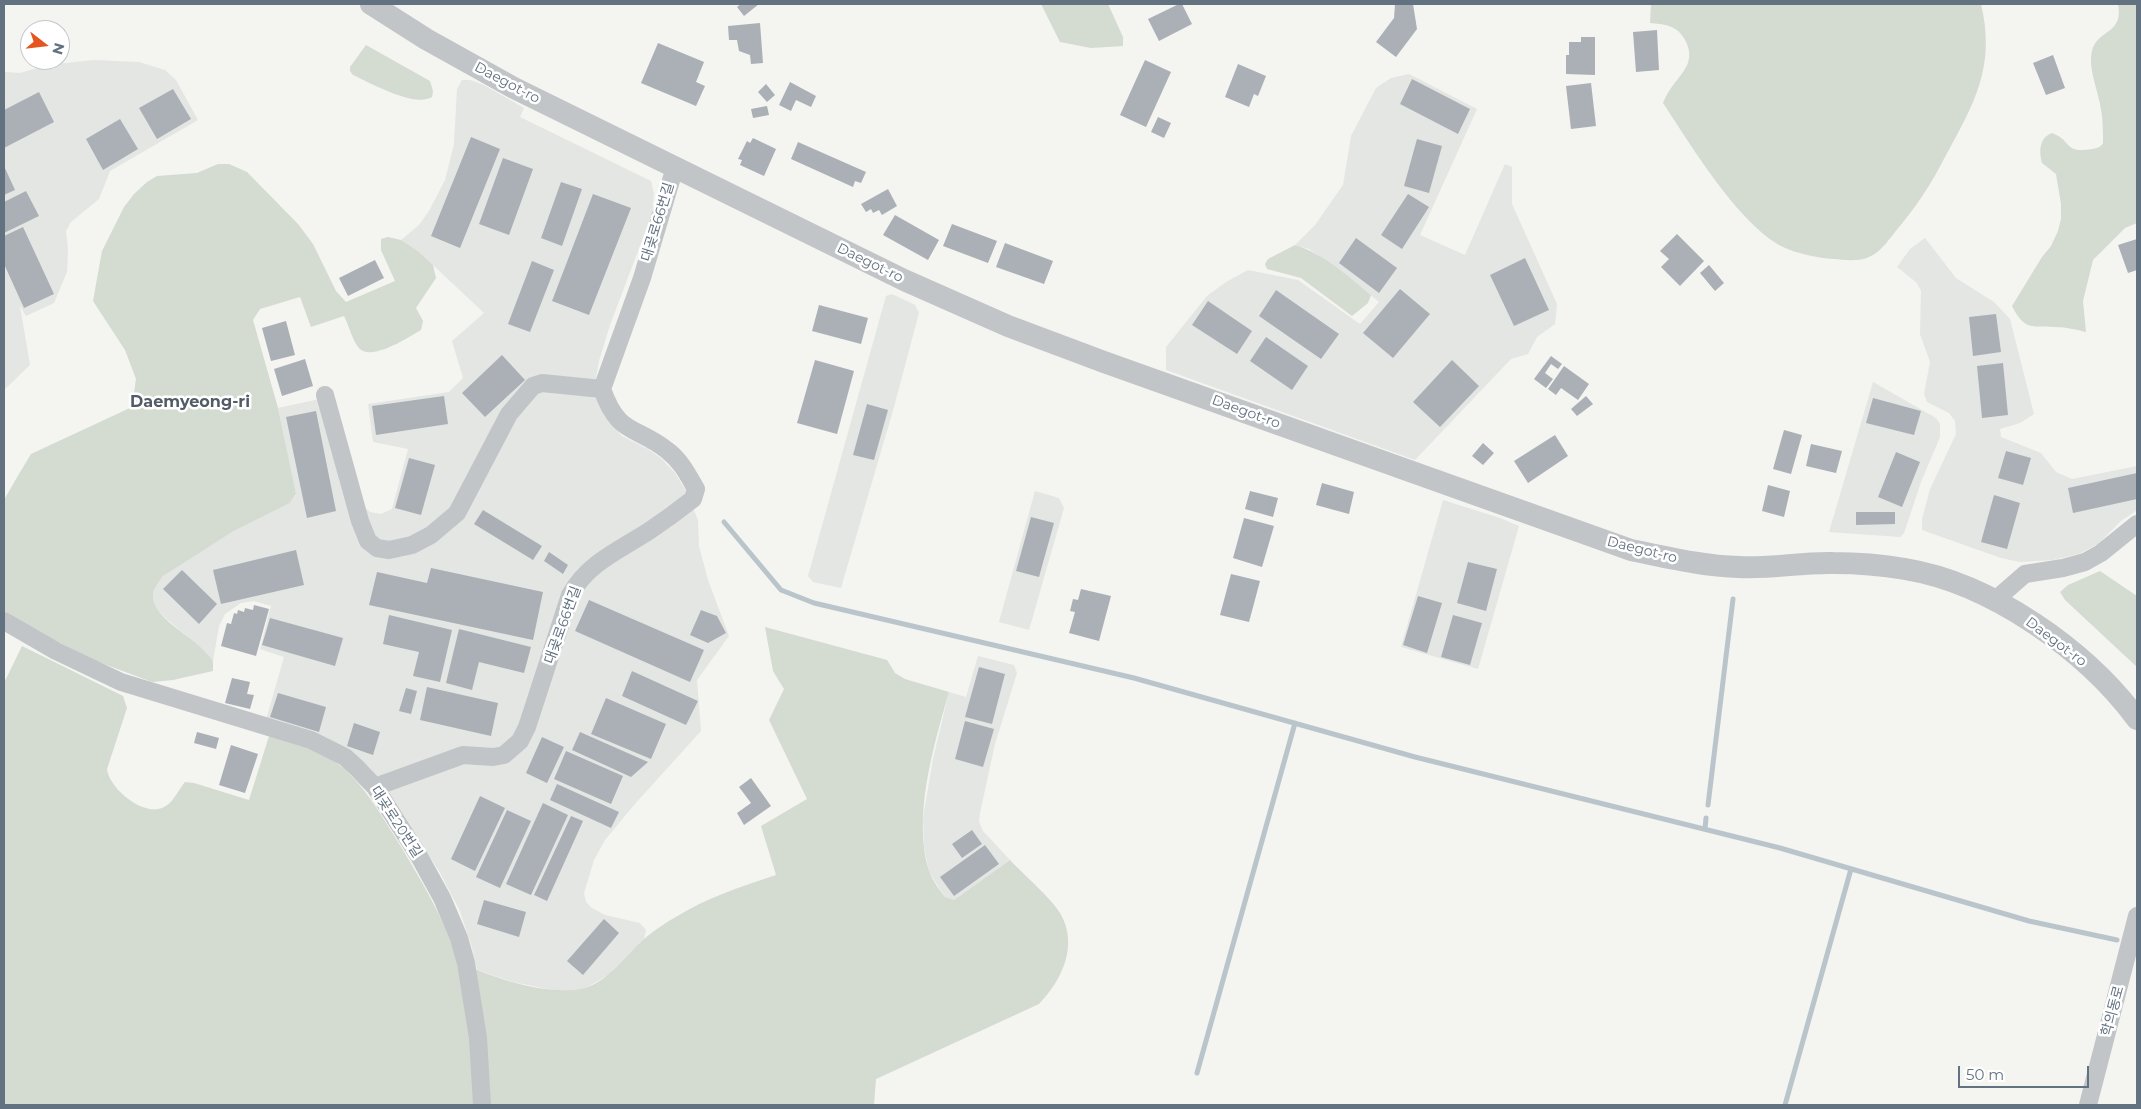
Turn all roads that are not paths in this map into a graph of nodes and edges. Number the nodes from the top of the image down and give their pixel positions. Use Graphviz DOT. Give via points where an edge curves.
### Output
graph roads {
  1 [pos="371,4"];
  2 [pos="675,167"];
  3 [pos="602,389"];
  4 [pos="325,395"];
  5 [pos="2137,524"];
  6 [pos="1994,601"];
  7 [pos="4,621"];
  8 [pos="2137,719"];
  9 [pos="375,788"];
  10 [pos="2137,916"];
  11 [pos="482,1105"];
  12 [pos="2088,1105"];
  1 -- 2 [label="street, Daegot-ro" via="514,88"];
  2 -- 3 [label="street, 대곶로66번길" via="642,278"];
  2 -- 6 [label="street, Daegot-ro" via="904,280 1008,326 1631,550 1739,567 1833,563 1904,568 1973,590"];
  3 -- 4 [label="street" via="542,383 533,386 509,414 457,512 431,535 412,545 389,550 377,548 368,541"];
  3 -- 9 [label="street, 대곶로66번길" via="620,423 676,458 696,489 693,499 588,570 579,580 570,594 527,727 511,750 493,757 463,756"];
  5 -- 6 [label="street" via="2101,554 2064,568 2025,574"];
  6 -- 8 [label="street, Daegot-ro" via="2036,623 2080,658"];
  7 -- 9 [label="street, 대곶로20번길" via="56,651 121,682 290,732 330,748 345,757"];
  9 -- 11 [label="street, 대곶로20번길" via="431,877 459,938 478,1038"];
  10 -- 12 [label="street, 학의동로"];
}
